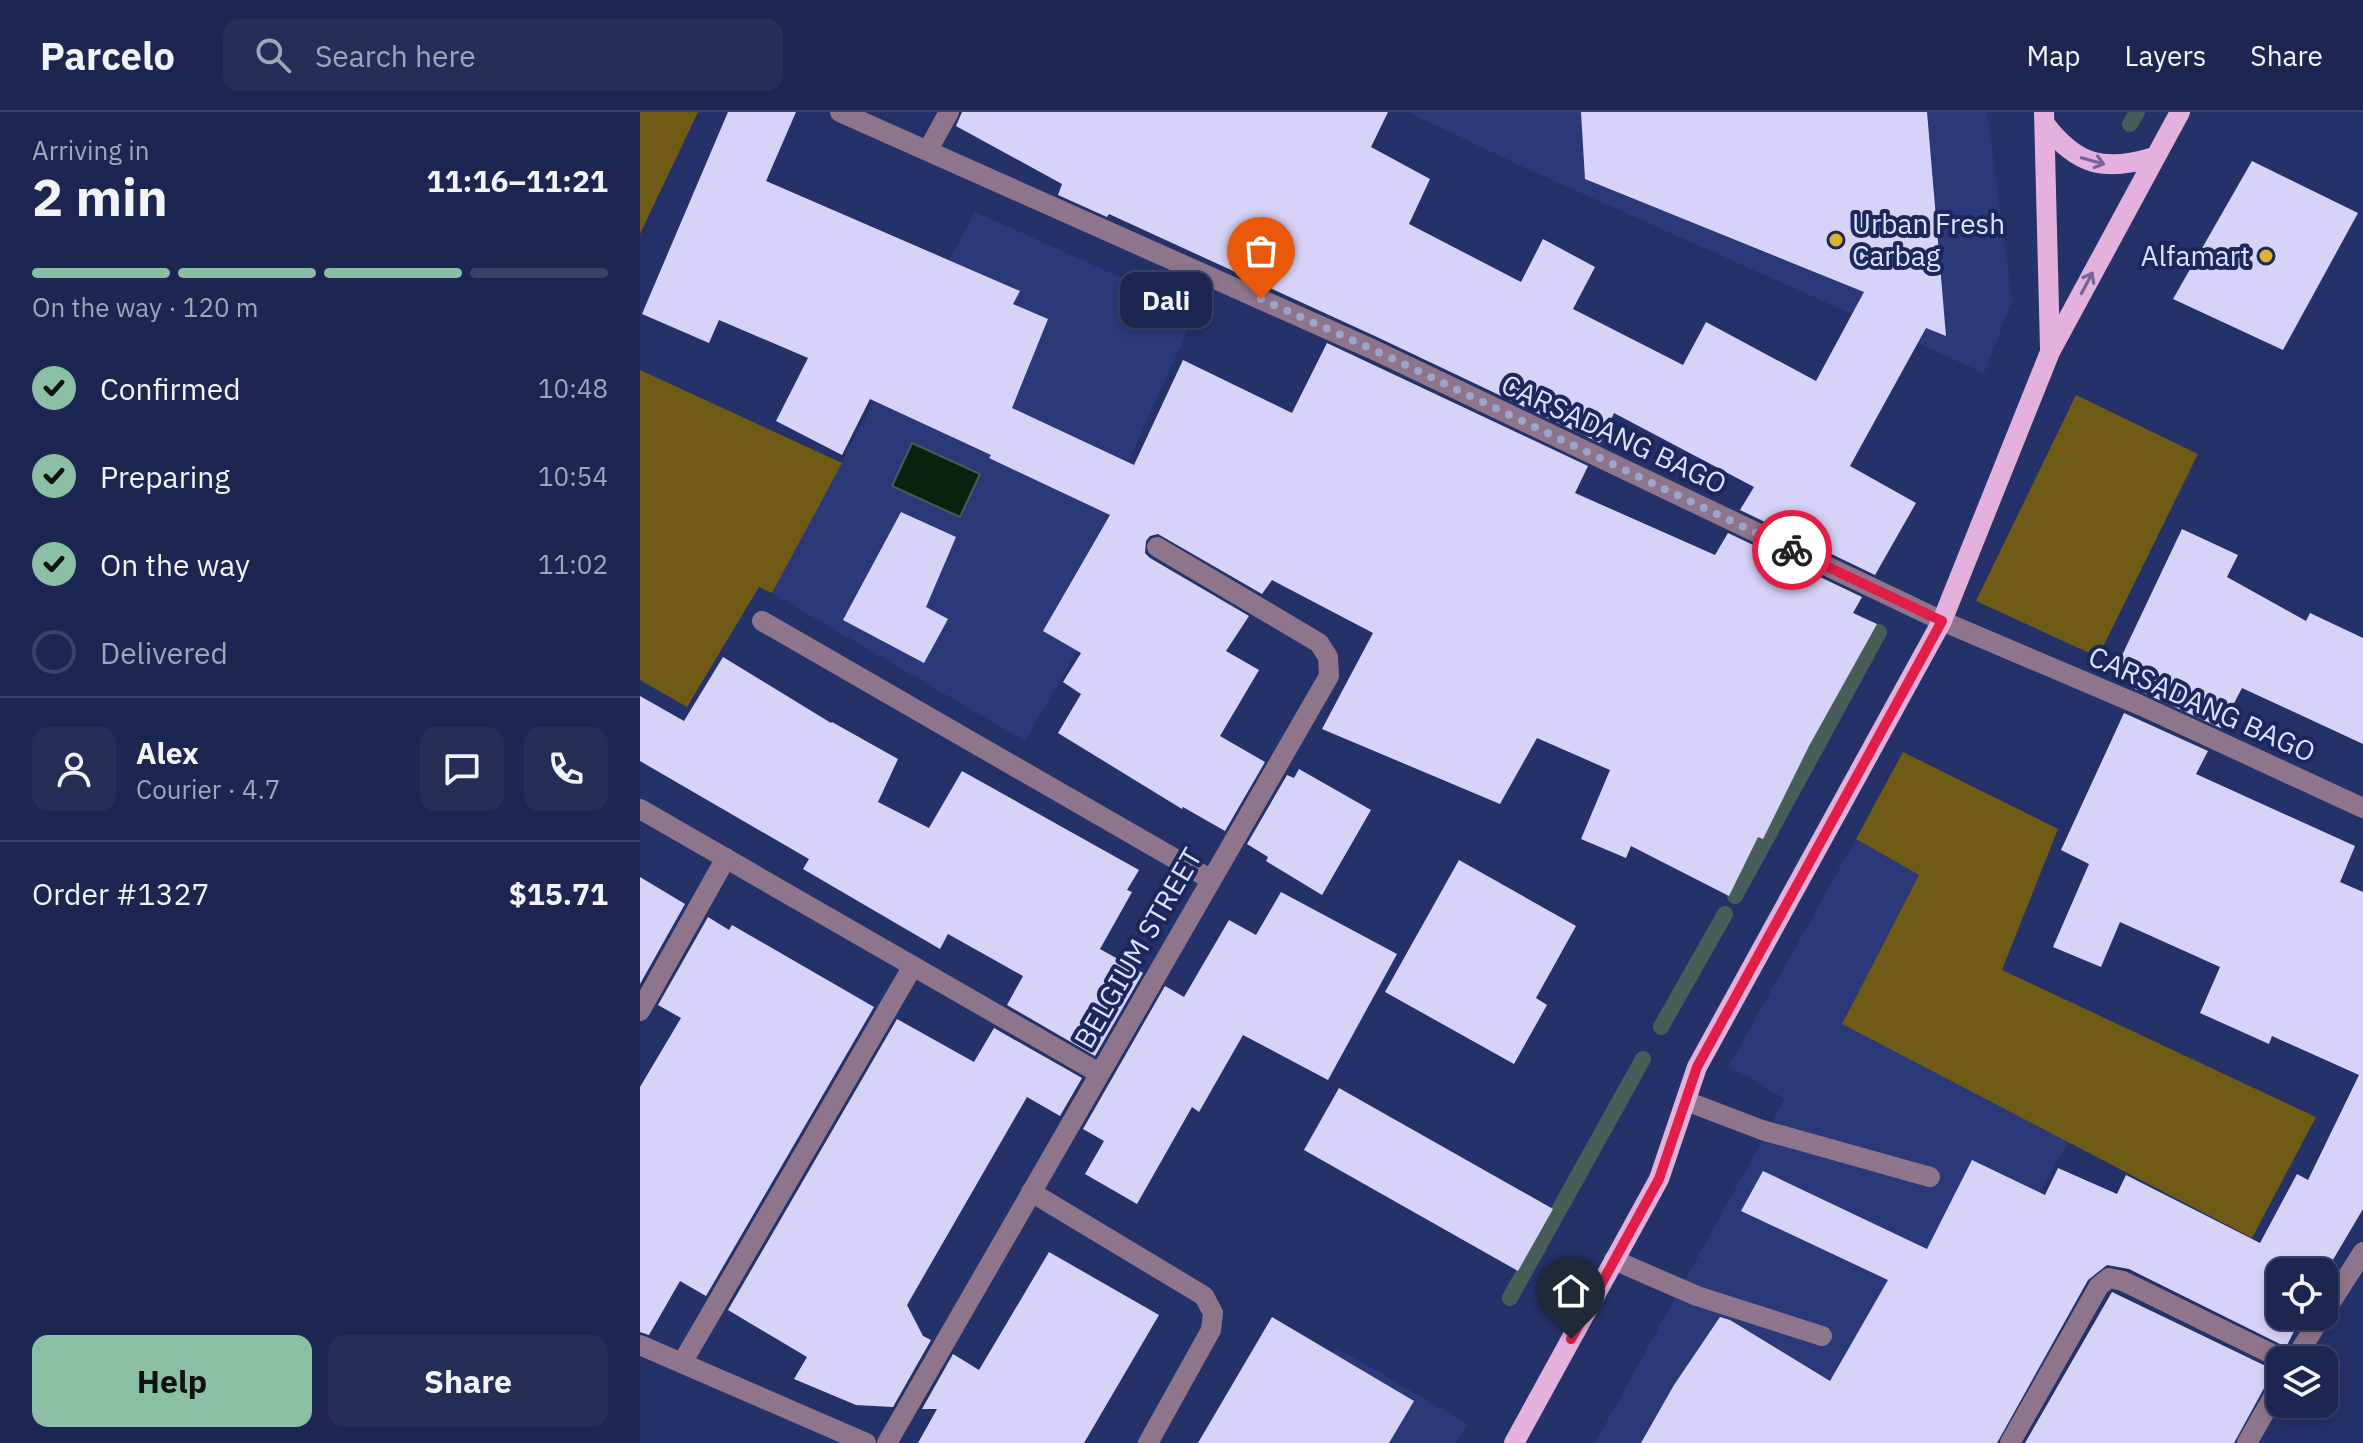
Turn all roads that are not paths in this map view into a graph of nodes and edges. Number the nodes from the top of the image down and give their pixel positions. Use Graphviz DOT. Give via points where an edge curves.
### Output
graph roads {
  1 [pos="840,112"];
  2 [pos="949,112"];
  3 [pos="2180,112"];
  4 [pos="2044,118"];
  5 [pos="928,150"];
  6 [pos="2154,157"];
  7 [pos="2050,352"];
  8 [pos="1157,547"];
  9 [pos="762,621"];
  10 [pos="1942,621"];
  11 [pos="2363,808"];
  12 [pos="640,809"];
  13 [pos="726,858"];
  14 [pos="1210,879"];
  15 [pos="913,966"];
  16 [pos="640,1011"];
  17 [pos="1099,1073"];
  18 [pos="1686,1101"];
  19 [pos="1930,1177"];
  20 [pos="1031,1192"];
  21 [pos="2363,1252"];
  22 [pos="1614,1260"];
  23 [pos="2338,1291"];
  24 [pos="1822,1336"];
  25 [pos="640,1345"];
  26 [pos="2266,1351"];
  27 [pos="682,1363"];
  28 [pos="2266,1410"];
  29 [pos="866,1443"];
  30 [pos="887,1443"];
  31 [pos="1148,1443"];
  32 [pos="1514,1443"];
  33 [pos="2010,1443"];
  34 [pos="2247,1443"];
  1 -- 5 [label="street, CARSADANG BAGO"];
  2 -- 5 [label="street"];
  3 -- 6 [label="main road"];
  4 -- 6 [label="main road, one-way" via="2060,144 2093,163 2128,165"];
  4 -- 7 [label="main road"];
  5 -- 10 [label="street, CARSADANG BAGO" via="1372,349"];
  7 -- 6 [label="main road, one-way"];
  7 -- 10 [label="main road"];
  8 -- 14 [label="street, BELGIUM STREET" via="1319,643 1328,657 1329,676"];
  9 -- 14 [label="street"];
  10 -- 11 [label="street, CARSADANG BAGO"];
  10 -- 18 [label="main road" via="1697,1067"];
  12 -- 13 [label="street"];
  13 -- 15 [label="street"];
  13 -- 16 [label="street"];
  14 -- 17 [label="street, BELGIUM STREET"];
  15 -- 17 [label="street"];
  15 -- 27 [label="street"];
  17 -- 20 [label="street, BELGIUM STREET"];
  18 -- 19 [label="street" via="1762,1130"];
  18 -- 22 [label="main road" via="1659,1179"];
  20 -- 30 [label="street, BELGIUM STREET"];
  20 -- 31 [label="street" via="1204,1296 1213,1313 1211,1330"];
  21 -- 23 [label="street"];
  22 -- 24 [label="street" via="1697,1296"];
  22 -- 32 [label="main road"];
  25 -- 27 [label="street"];
  26 -- 33 [label="street" via="2109,1278 2099,1286"];
  27 -- 29 [label="street"];
  28 -- 34 [label="street"];
}
